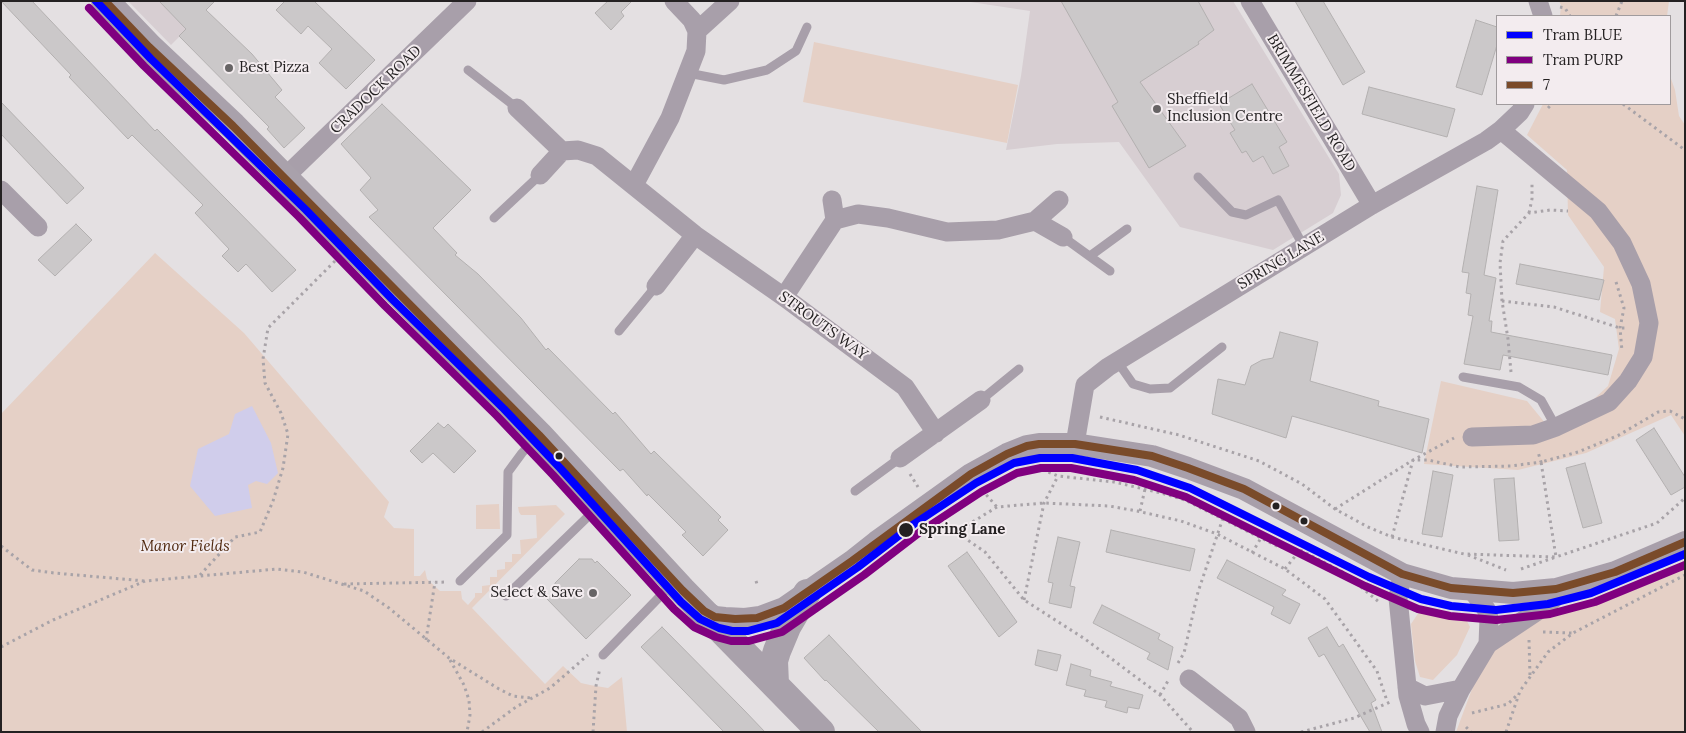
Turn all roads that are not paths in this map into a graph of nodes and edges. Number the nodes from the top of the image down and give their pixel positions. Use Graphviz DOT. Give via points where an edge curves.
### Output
graph roads {
  1 [pos="105,1"];
  2 [pos="467,1"];
  3 [pos="674,1"];
  4 [pos="730,1"];
  5 [pos="1250,1"];
  6 [pos="1538,1"];
  7 [pos="1543,15"];
  8 [pos="807,27"];
  9 [pos="697,31"];
  10 [pos="468,70"];
  11 [pos="688,73"];
  12 [pos="1524,105"];
  13 [pos="516,108"];
  14 [pos="1501,130"];
  15 [pos="562,151"];
  16 [pos="540,175"];
  17 [pos="1198,177"];
  18 [pos="284,178"];
  19 [pos="634,185"];
  20 [pos="1,190"];
  21 [pos="832,200"];
  22 [pos="1059,200"];
  23 [pos="1372,206"];
  24 [pos="494,218"];
  25 [pos="835,220"];
  26 [pos="1035,221"];
  27 [pos="38,227"];
  28 [pos="1128,229"];
  29 [pos="695,235"];
  30 [pos="1063,237"];
  31 [pos="1304,247"];
  32 [pos="1090,256"];
  33 [pos="1110,270"];
  34 [pos="656,286"];
  35 [pos="784,298"];
  36 [pos="619,331"];
  37 [pos="1222,347"];
  38 [pos="1117,361"];
  39 [pos="1020,369"];
  40 [pos="1463,377"];
  41 [pos="980,400"];
  42 [pos="1556,427"];
  43 [pos="936,433"];
  44 [pos="539,435"];
  45 [pos="1472,437"];
  46 [pos="1066,444"];
  47 [pos="900,458"];
  48 [pos="855,491"];
  49 [pos="602,503"];
  50 [pos="1685,542"];
  51 [pos="1402,574"];
  52 [pos="460,581"];
  53 [pos="674,581"];
  54 [pos="1569,585"];
  55 [pos="1471,589"];
  56 [pos="807,593"];
  57 [pos="506,596"];
  58 [pos="704,612"];
  59 [pos="1488,644"];
  60 [pos="603,655"];
  61 [pos="1181,674"];
  62 [pos="775,684"];
  63 [pos="1462,689"];
  64 [pos="1408,691"];
  65 [pos="820,732"];
  66 [pos="1246,732"];
  67 [pos="1420,732"];
  68 [pos="1445,732"];
  1 -- 18 [label="main road"];
  2 -- 18 [label="street, CRADOCK ROAD"];
  3 -- 9 [label="street" via="692,20"];
  4 -- 9 [label="street"];
  5 -- 23 [label="street, BRIMMESFIELD ROAD"];
  6 -- 7 [label="street"];
  8 -- 11 [label="lane" via="796,51 767,70 724,80"];
  9 -- 11 [label="street" via="696,51"];
  10 -- 13 [label="lane"];
  11 -- 19 [label="street" via="670,118"];
  12 -- 14 [label="street, SPRING LANE"];
  13 -- 15 [label="street"];
  14 -- 23 [label="street, SPRING LANE"];
  14 -- 42 [label="street" via="1598,211 1622,243 1641,284 1649,323 1643,356 1628,382 1608,402"];
  15 -- 16 [label="street"];
  15 -- 19 [label="street, STROUTS WAY" via="578,150 597,156"];
  16 -- 24 [label="lane"];
  17 -- 31 [label="lane" via="1232,212 1246,215 1278,200"];
  18 -- 44 [label="main road"];
  19 -- 29 [label="street, STROUTS WAY"];
  20 -- 27 [label="street"];
  21 -- 25 [label="street"];
  22 -- 26 [label="street"];
  23 -- 31 [label="street, SPRING LANE"];
  25 -- 26 [label="street" via="858,214 947,232 998,230"];
  25 -- 35 [label="street"];
  26 -- 30 [label="street"];
  28 -- 32 [label="lane"];
  29 -- 34 [label="street"];
  29 -- 35 [label="street, STROUTS WAY"];
  30 -- 32 [label="lane"];
  31 -- 38 [label="street, SPRING LANE"];
  32 -- 33 [label="lane"];
  34 -- 36 [label="lane"];
  35 -- 43 [label="street, STROUTS WAY" via="905,387"];
  37 -- 38 [label="lane" via="1170,388 1150,389 1133,384"];
  38 -- 46 [label="street, SPRING LANE" via="1085,385 1080,412"];
  39 -- 41 [label="lane"];
  40 -- 42 [label="lane" via="1519,387 1541,400"];
  41 -- 43 [label="street"];
  42 -- 45 [label="street" via="1533,435"];
  43 -- 47 [label="street"];
  44 -- 49 [label="main road"];
  44 -- 52 [label="lane" via="508,472 507,535"];
  46 -- 51 [label="street" via="1152,456 1236,485"];
  46 -- 56 [label="street" via="1027,446 970,474"];
  47 -- 48 [label="lane"];
  49 -- 53 [label="main road"];
  49 -- 57 [label="lane"];
  50 -- 54 [label="street" via="1615,572"];
  51 -- 55 [label="street" via="1450,588"];
  51 -- 64 [label="street" via="1398,598"];
  53 -- 58 [label="main road"];
  53 -- 60 [label="lane"];
  54 -- 55 [label="street" via="1514,593"];
  54 -- 59 [label="street" via="1548,604"];
  55 -- 59 [label="street" via="1486,609"];
  56 -- 58 [label="street" via="784,608 757,618 725,618"];
  56 -- 62 [label="main road" via="777,651"];
  58 -- 62 [label="main road"];
  59 -- 63 [label="street"];
  61 -- 66 [label="street" via="1239,718"];
  62 -- 65 [label="main road"];
  63 -- 64 [label="street" via="1425,696"];
  63 -- 68 [label="street" via="1448,716"];
  64 -- 67 [label="street"];
}
